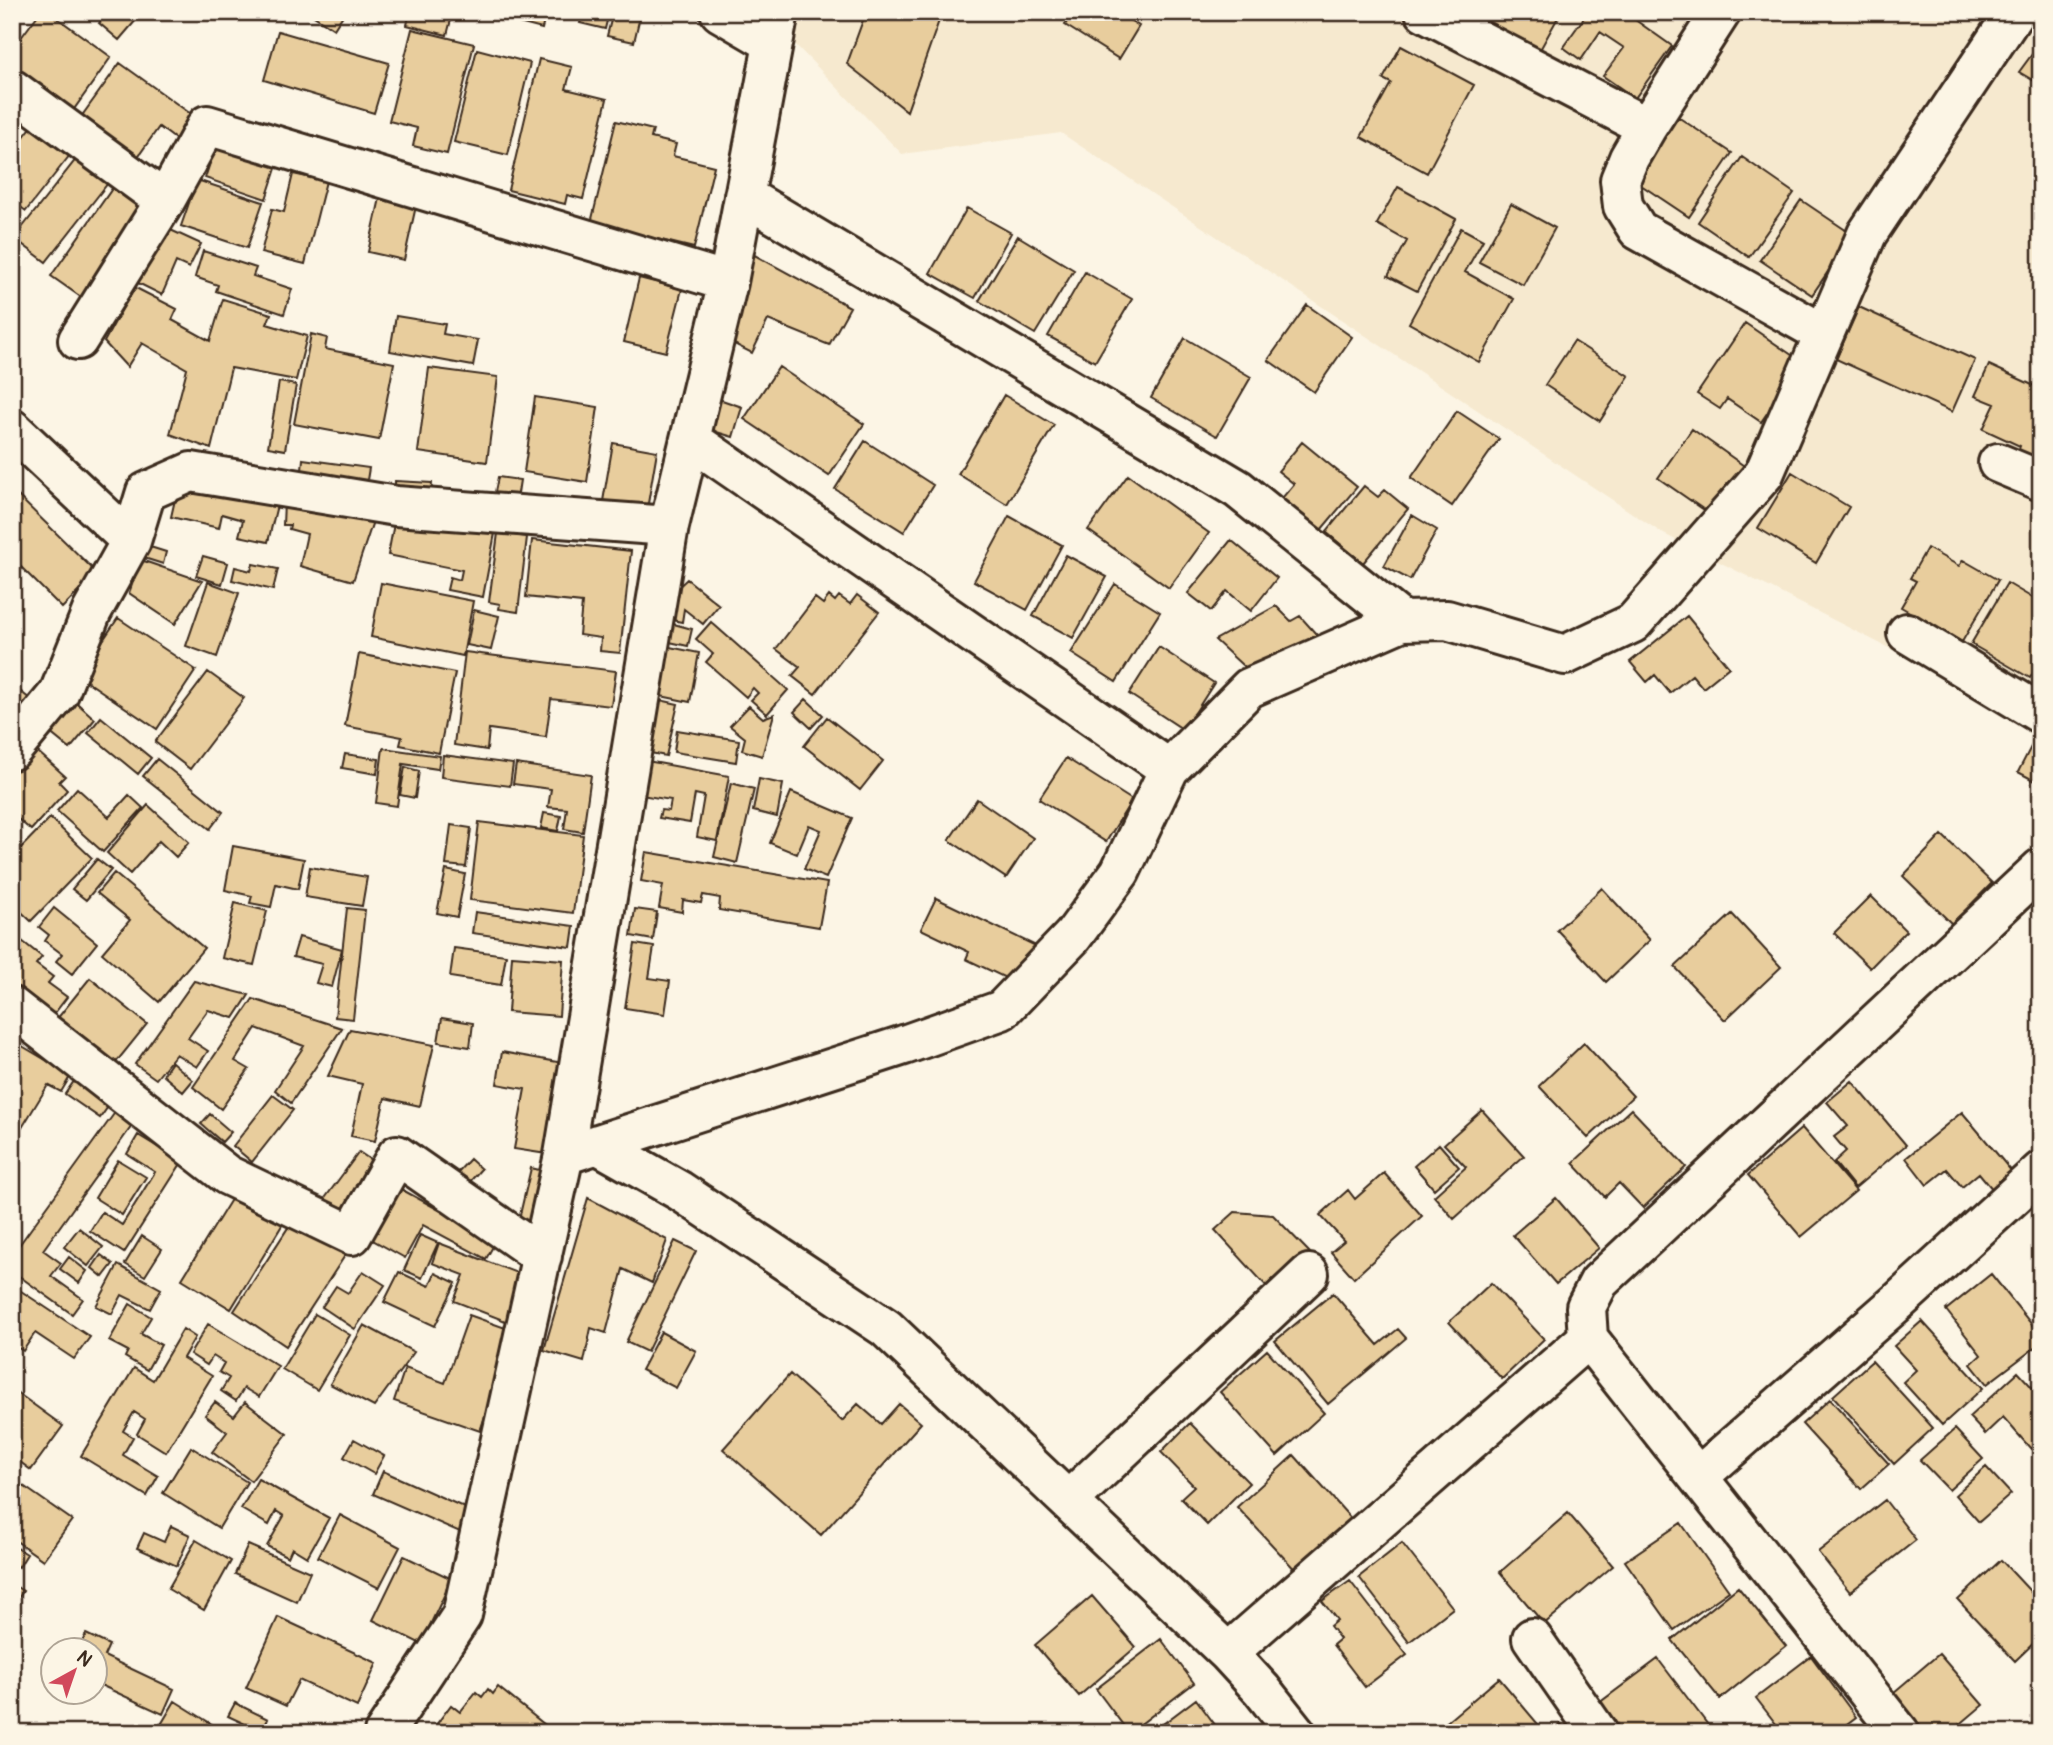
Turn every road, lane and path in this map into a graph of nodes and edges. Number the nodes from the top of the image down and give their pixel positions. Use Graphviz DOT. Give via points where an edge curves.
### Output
graph roads {
  1 [pos="720,12"];
  2 [pos="1424,12"];
  3 [pos="1721,12"];
  4 [pos="2015,12"];
  5 [pos="776,28"];
  6 [pos="12,89"];
  7 [pos="1647,127"];
  8 [pos="744,196"];
  9 [pos="165,201"];
  10 [pos="728,282"];
  11 [pos="1824,334"];
  12 [pos="78,340"];
  13 [pos="12,429"];
  14 [pos="690,439"];
  15 [pos="1998,463"];
  16 [pos="2041,481"];
  17 [pos="669,526"];
  18 [pos="131,541"];
  19 [pos="1402,621"];
  20 [pos="1907,633"];
  21 [pos="2041,714"];
  22 [pos="12,750"];
  23 [pos="1169,769"];
  24 [pos="2041,868"];
  25 [pos="12,1007"];
  26 [pos="581,1150"];
  27 [pos="2041,1171"];
  28 [pos="542,1256"];
  29 [pos="1309,1274"];
  30 [pos="1588,1338"];
  31 [pos="1698,1477"];
  32 [pos="1068,1501"];
  33 [pos="1532,1638"];
  34 [pos="1228,1653"];
  35 [pos="384,1733"];
  36 [pos="1296,1733"];
  37 [pos="1598,1733"];
  38 [pos="1900,1733"];
  1 -- 5 [label="street"];
  2 -- 7 [label="street"];
  3 -- 7 [label="street"];
  4 -- 11 [label="street" via="1867,234"];
  5 -- 8 [label="street"];
  6 -- 9 [label="street"];
  7 -- 11 [label="street" via="1620,180 1622,206 1638,230"];
  8 -- 10 [label="street"];
  8 -- 19 [label="street" via="1238,489"];
  9 -- 10 [label="street" via="207,125"];
  9 -- 12 [label="street"];
  10 -- 14 [label="street"];
  11 -- 19 [label="street" via="1764,474 1633,623 1565,655 1447,620"];
  13 -- 18 [label="street"];
  14 -- 17 [label="street"];
  14 -- 23 [label="street"];
  15 -- 16 [label="street"];
  17 -- 18 [label="street" via="396,506 191,472 146,492"];
  17 -- 26 [label="street"];
  18 -- 22 [label="street" via="92,611 59,693"];
  19 -- 23 [label="street" via="1250,688"];
  20 -- 21 [label="street"];
  23 -- 26 [label="street" via="1120,872 1073,936 1002,1010"];
  24 -- 30 [label="street" via="1599,1282 1586,1307"];
  25 -- 28 [label="street" via="227,1175 352,1235 397,1155"];
  26 -- 28 [label="street"];
  26 -- 32 [label="street" via="680,1191 886,1328"];
  27 -- 31 [label="street"];
  28 -- 35 [label="street" via="462,1615"];
  29 -- 32 [label="street"];
  30 -- 31 [label="street"];
  30 -- 34 [label="street"];
  31 -- 38 [label="street"];
  32 -- 34 [label="street"];
  33 -- 37 [label="street"];
  34 -- 36 [label="street"];
}
